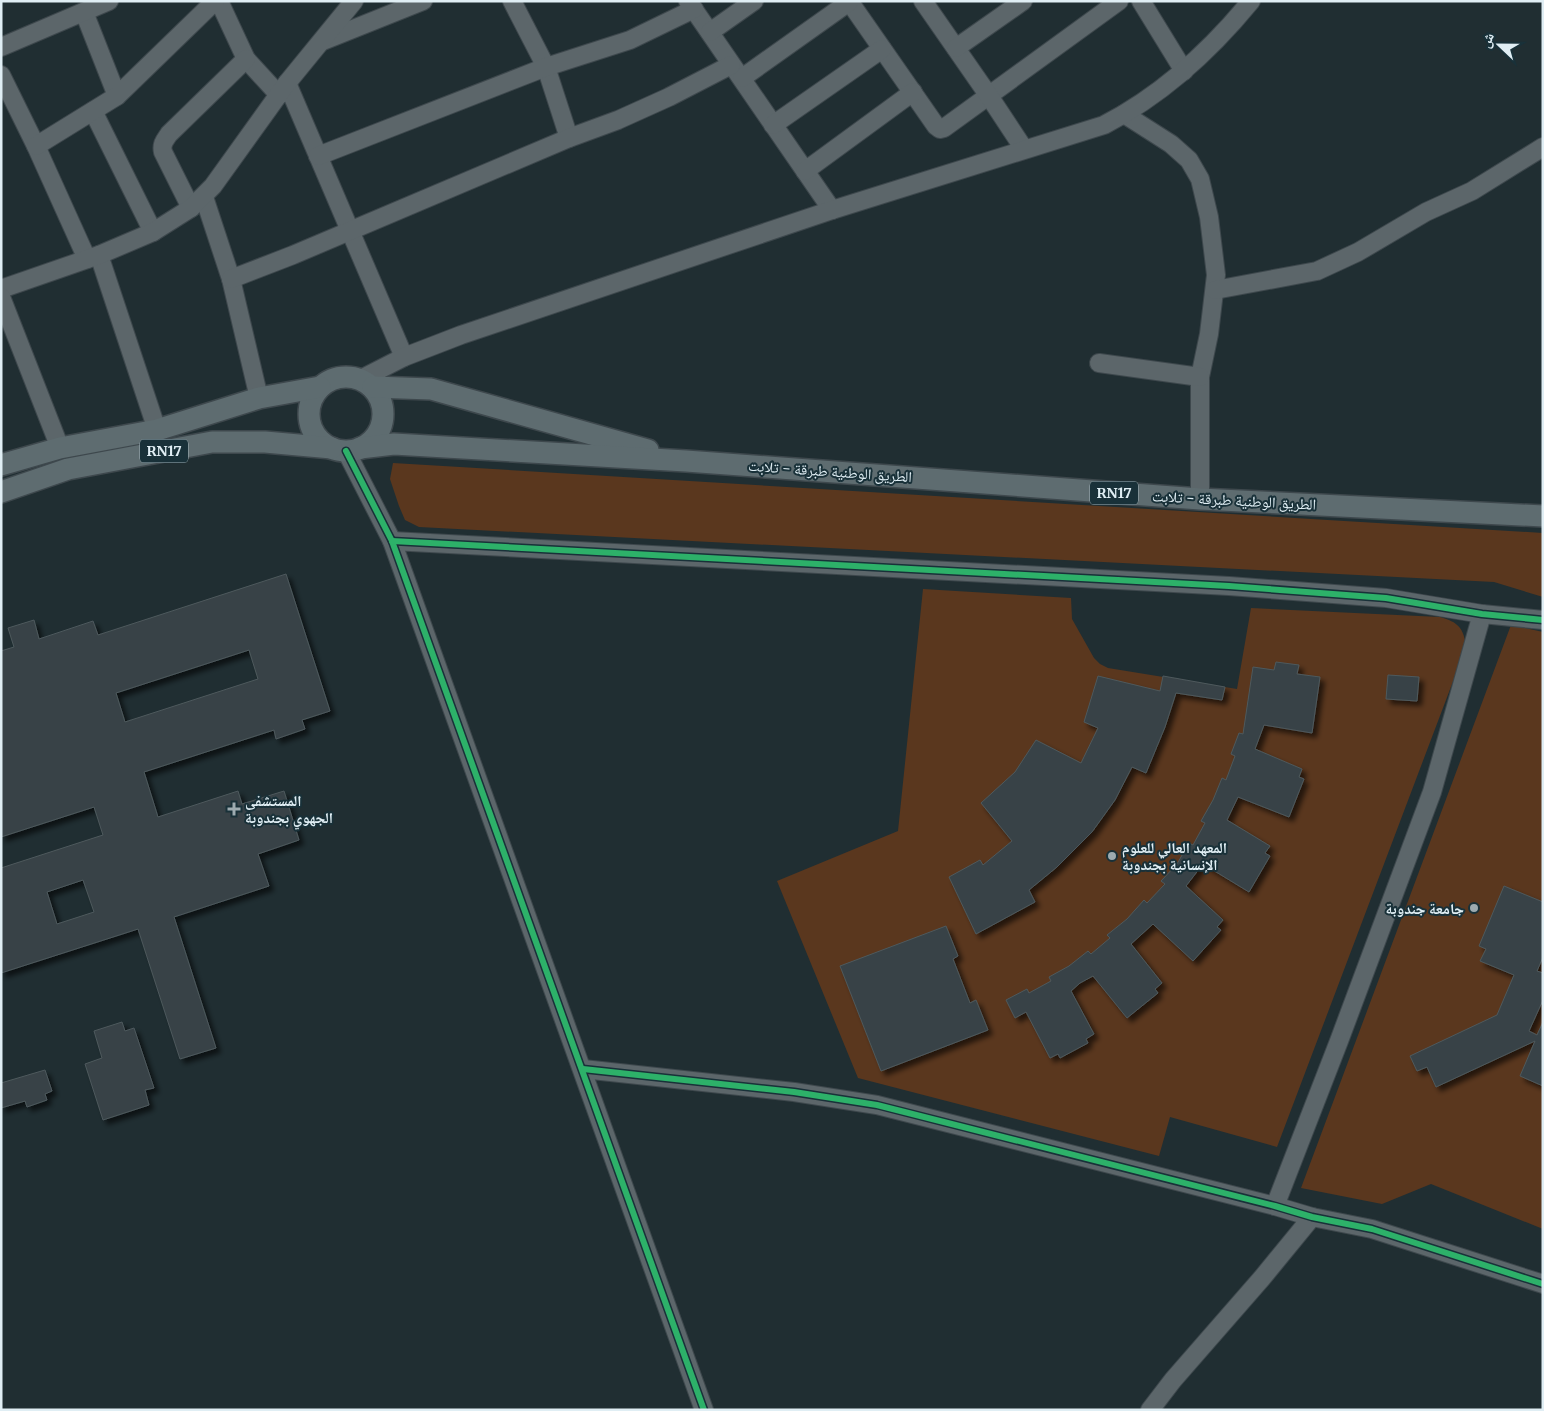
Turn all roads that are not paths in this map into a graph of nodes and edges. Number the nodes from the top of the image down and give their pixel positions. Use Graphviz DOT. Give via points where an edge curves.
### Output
graph roads {
  1 [pos="110,1"];
  2 [pos="215,1"];
  3 [pos="219,1"];
  4 [pos="354,1"];
  5 [pos="423,1"];
  6 [pos="512,1"];
  7 [pos="754,1"];
  8 [pos="923,1"];
  9 [pos="1023,1"];
  10 [pos="1119,1"];
  11 [pos="1141,1"];
  12 [pos="1252,1"];
  13 [pos="849,2"];
  14 [pos="691,5"];
  15 [pos="84,12"];
  16 [pos="710,32"];
  17 [pos="322,41"];
  18 [pos="1,47"];
  19 [pos="956,48"];
  20 [pos="882,49"];
  21 [pos="246,59"];
  22 [pos="546,67"];
  23 [pos="1184,70"];
  24 [pos="736,72"];
  25 [pos="1,74"];
  26 [pos="283,89"];
  27 [pos="913,92"];
  28 [pos="117,96"];
  29 [pos="989,96"];
  30 [pos="93,110"];
  31 [pos="1124,114"];
  32 [pos="773,125"];
  33 [pos="569,138"];
  34 [pos="36,146"];
  35 [pos="1543,147"];
  36 [pos="1024,150"];
  37 [pos="318,156"];
  38 [pos="805,170"];
  39 [pos="197,202"];
  40 [pos="832,210"];
  41 [pos="350,230"];
  42 [pos="152,232"];
  43 [pos="93,257"];
  44 [pos="230,279"];
  45 [pos="1,289"];
  46 [pos="1215,290"];
  47 [pos="1,297"];
  48 [pos="404,357"];
  49 [pos="1099,363"];
  50 [pos="1200,377"];
  51 [pos="367,383"];
  52 [pos="320,387"];
  53 [pos="259,398"];
  54 [pos="157,430"];
  55 [pos="60,448"];
  56 [pos="346,449"];
  57 [pos="686,461"];
  58 [pos="1,465"];
  59 [pos="1,492"];
  60 [pos="1200,499"];
  61 [pos="1543,516"];
  62 [pos="392,541"];
  63 [pos="1482,614"];
  64 [pos="1543,620"];
  65 [pos="583,1069"];
  66 [pos="1275,1206"];
  67 [pos="1312,1217"];
  68 [pos="1543,1284"];
  69 [pos="704,1410"];
  70 [pos="1150,1410"];
  1 -- 15 [label="street"];
  2 -- 28 [label="street"];
  3 -- 21 [label="street"];
  4 -- 17 [label="street"];
  5 -- 17 [label="street"];
  6 -- 22 [label="street"];
  7 -- 16 [label="street"];
  8 -- 19 [label="street"];
  9 -- 19 [label="street"];
  10 -- 29 [label="street"];
  11 -- 23 [label="street"];
  12 -- 23 [label="street" via="1212,46"];
  13 -- 20 [label="street"];
  13 -- 24 [label="street"];
  14 -- 16 [label="street"];
  14 -- 22 [label="street" via="630,40"];
  15 -- 18 [label="street"];
  15 -- 28 [label="street"];
  16 -- 24 [label="street"];
  17 -- 26 [label="street"];
  19 -- 29 [label="street"];
  20 -- 27 [label="street"];
  20 -- 32 [label="street"];
  21 -- 26 [label="street"];
  21 -- 39 [label="street" via="164,140 164,152"];
  22 -- 33 [label="street"];
  22 -- 37 [label="street"];
  23 -- 31 [label="street"];
  24 -- 32 [label="street"];
  24 -- 33 [label="street"];
  25 -- 34 [label="street"];
  26 -- 37 [label="street"];
  26 -- 39 [label="street" via="232,161"];
  27 -- 29 [label="street" via="940,128"];
  27 -- 38 [label="street"];
  28 -- 30 [label="street"];
  29 -- 36 [label="street"];
  30 -- 34 [label="street"];
  30 -- 42 [label="street"];
  31 -- 36 [label="street" via="1104,125"];
  31 -- 46 [label="street" via="1171,144 1189,160 1200,179 1215,259"];
  32 -- 38 [label="street"];
  33 -- 41 [label="street"];
  34 -- 43 [label="street"];
  35 -- 46 [label="street" via="1472,191 1317,271"];
  36 -- 40 [label="street"];
  37 -- 41 [label="street"];
  38 -- 40 [label="street"];
  39 -- 42 [label="street"];
  39 -- 44 [label="street"];
  40 -- 48 [label="street"];
  41 -- 44 [label="street"];
  41 -- 48 [label="street"];
  42 -- 43 [label="street"];
  43 -- 45 [label="street"];
  43 -- 54 [label="street"];
  44 -- 53 [label="street"];
  46 -- 50 [label="street"];
  47 -- 55 [label="street"];
  48 -- 51 [label="street"];
  49 -- 50 [label="street"];
  50 -- 60 [label="street"];
  51 -- 52 [label="main road, RN17" via="350,376 329,380"];
  51 -- 56 [label="main road" via="380,397 383,421 371,442"];
  51 -- 57 [label="main road, الطريق الوطنية طبرقة - تلابت / RN17" via="431,389"];
  52 -- 53 [label="main road, RN17"];
  52 -- 56 [label="main road" via="309,408 314,432 321,442"];
  53 -- 54 [label="main road, RN17"];
  54 -- 55 [label="main road, RN17"];
  55 -- 58 [label="main road, RN17"];
  56 -- 57 [label="main road, الطريق الوطنية طبرقة - تلابت / RN17" via="394,444"];
  56 -- 59 [label="main road, الطريق الوطنية طبرقة - تلابت / RN17" via="265,442 212,442 68,469"];
  56 -- 62 [label="street"];
  57 -- 60 [label="main road, الطريق الوطنية طبرقة - تلابت / RN17"];
  60 -- 61 [label="main road, الطريق الوطنية طبرقة - تلابت / RN17"];
  62 -- 63 [label="street" via="1229,586 1386,598"];
  62 -- 65 [label="street"];
  63 -- 64 [label="street"];
  63 -- 66 [label="street" via="1432,792"];
  65 -- 66 [label="street" via="794,1092 877,1106"];
  65 -- 69 [label="street"];
  66 -- 67 [label="street"];
  67 -- 68 [label="street" via="1372,1228"];
  67 -- 70 [label="street"];
}
